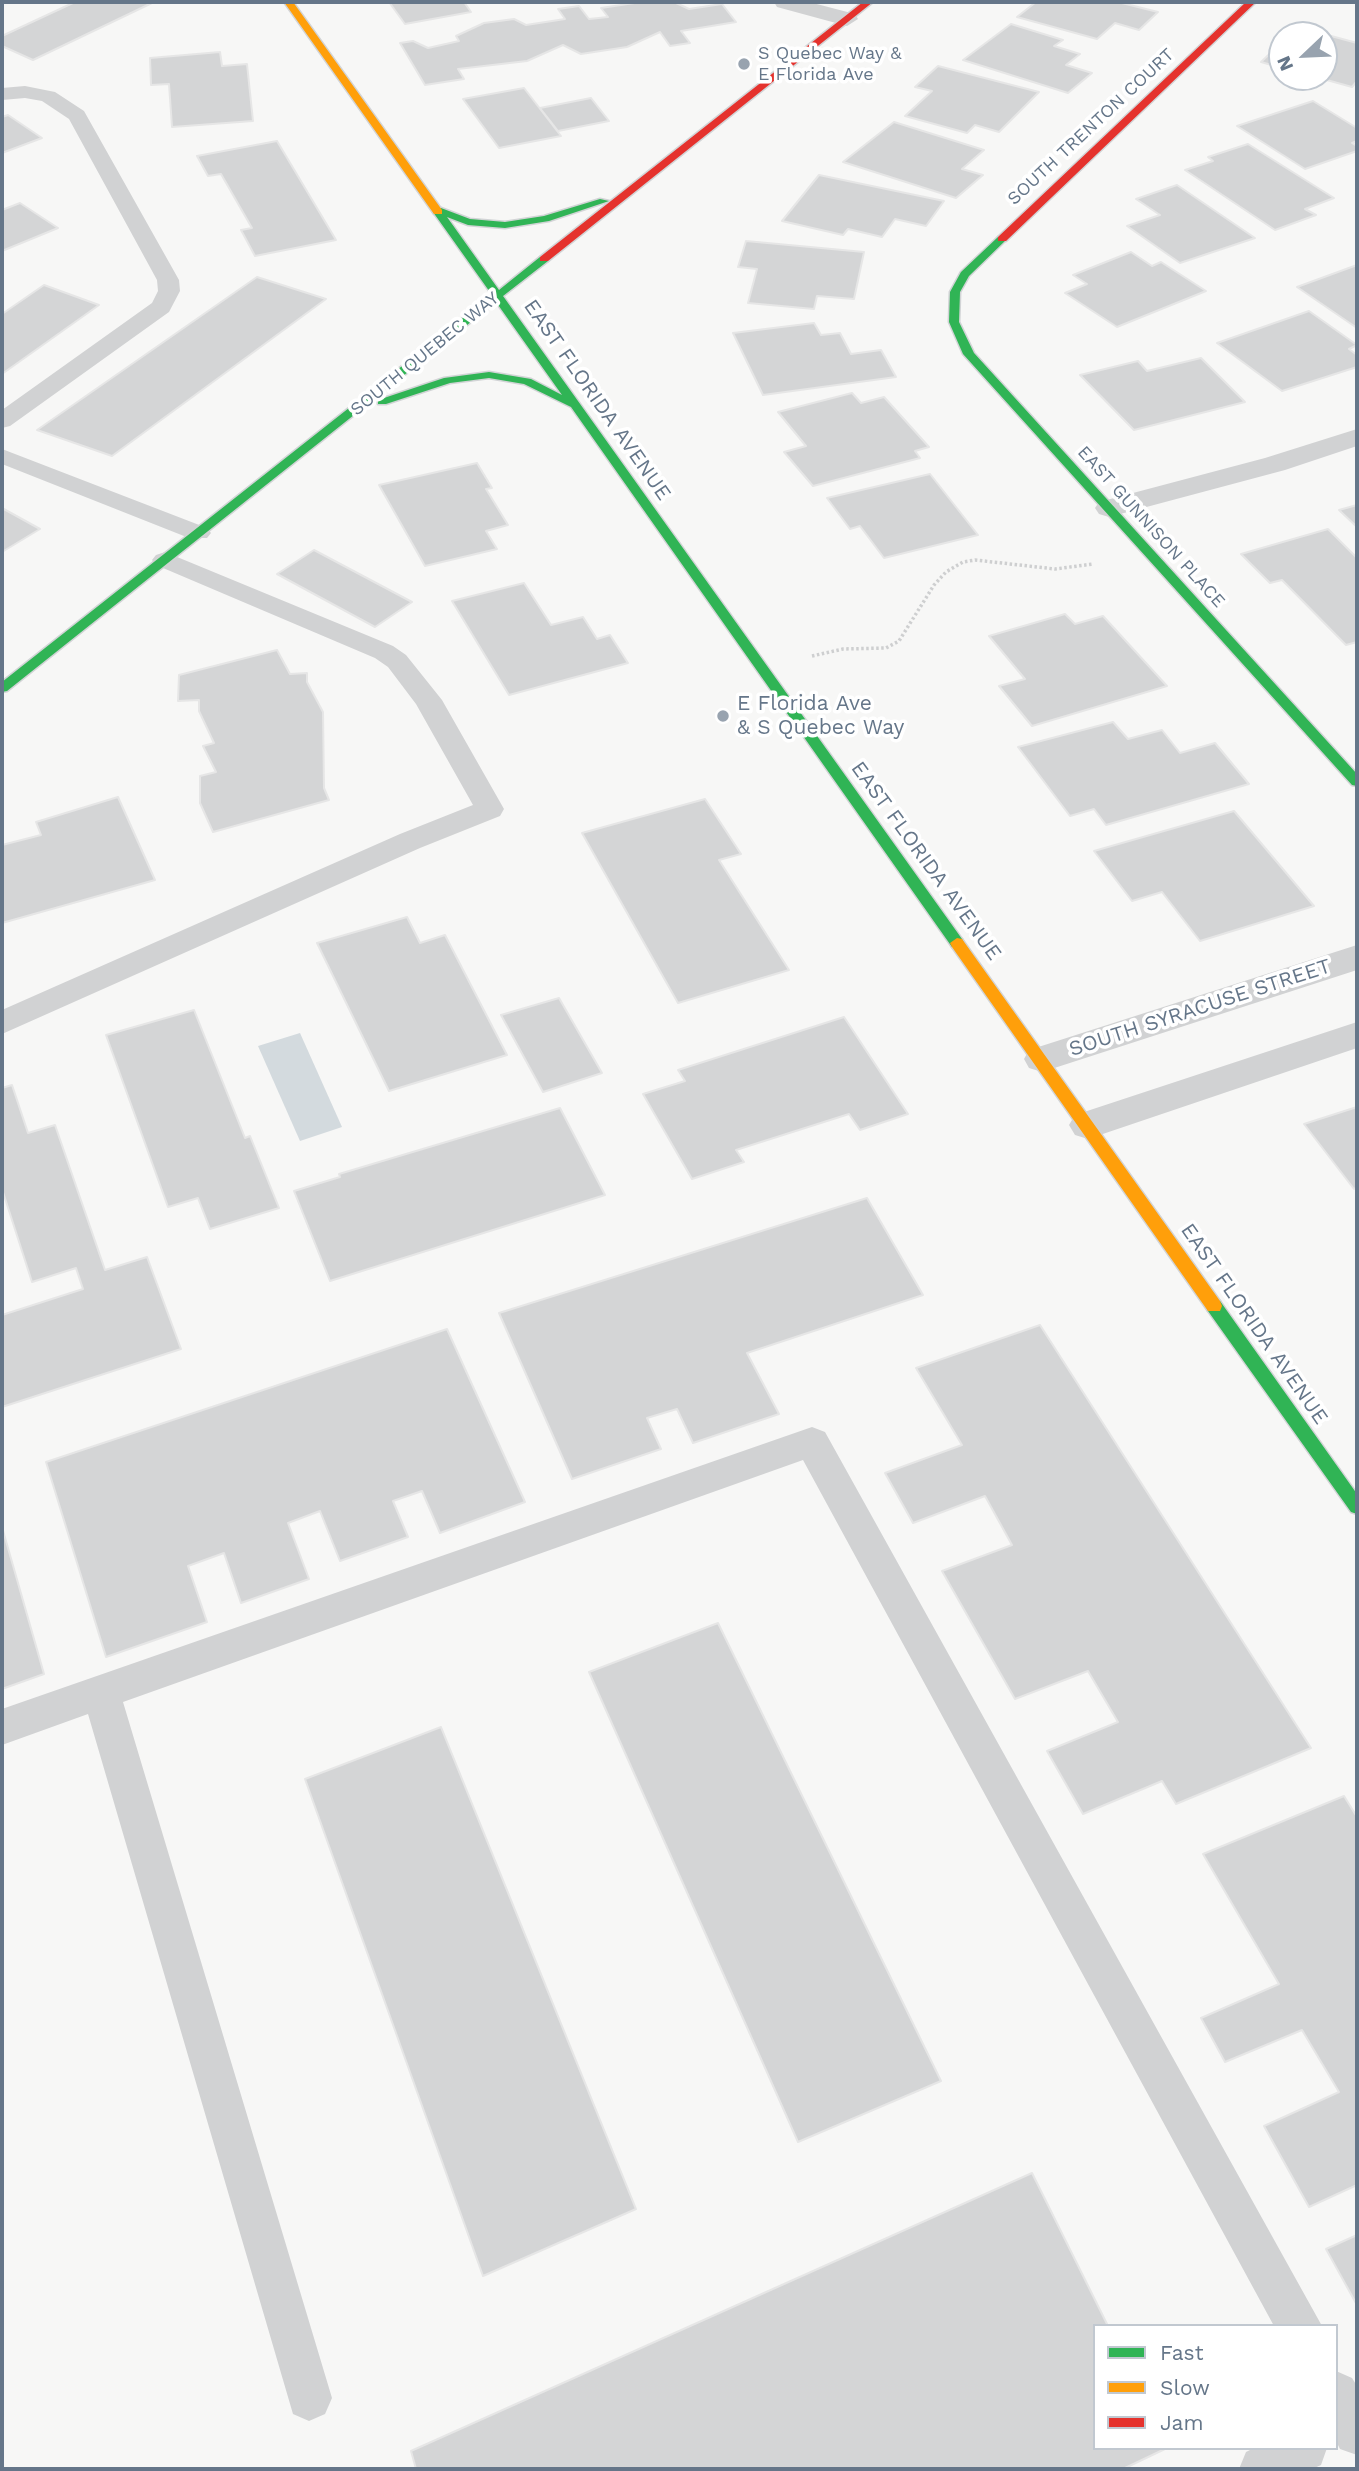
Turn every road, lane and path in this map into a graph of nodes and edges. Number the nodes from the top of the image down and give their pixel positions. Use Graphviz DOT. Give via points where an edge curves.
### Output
graph roads {
  1 [pos="289,2"];
  2 [pos="786,2"];
  3 [pos="868,2"];
  4 [pos="1251,2"];
  5 [pos="847,19"];
  6 [pos="2,94"];
  7 [pos="632,188"];
  8 [pos="437,209"];
  9 [pos="959,282"];
  10 [pos="497,295"];
  11 [pos="576,407"];
  12 [pos="2,421"];
  13 [pos="341,422"];
  14 [pos="1357,437"];
  15 [pos="2,456"];
  16 [pos="1109,508"];
  17 [pos="198,533"];
  18 [pos="1148,551"];
  19 [pos="165,560"];
  20 [pos="763,668"];
  21 [pos="2,688"];
  22 [pos="1357,782"];
  23 [pos="1357,957"];
  24 [pos="2,1023"];
  25 [pos="1357,1035"];
  26 [pos="1042,1059"];
  27 [pos="1088,1125"];
  28 [pos="1357,1507"];
  29 [pos="100,1692"];
  30 [pos="2,1727"];
  31 [pos="1297,2324"];
  32 [pos="309,2398"];
  33 [pos="1300,2450"];
  34 [pos="1263,2469"];
  1 -- 8 [label="street, EAST FLORIDA AVENUE"];
  2 -- 5 [label="street"];
  3 -- 5 [label="street, SOUTH QUEBEC WAY"];
  4 -- 9 [label="street, SOUTH TRENTON COURT"];
  5 -- 7 [label="street, SOUTH QUEBEC WAY"];
  6 -- 12 [label="lane" via="48,96 79,117 169,290 161,307"];
  7 -- 8 [label="street" via="588,207 527,223 486,225"];
  7 -- 10 [label="street, SOUTH QUEBEC WAY"];
  8 -- 10 [label="street, EAST FLORIDA AVENUE"];
  9 -- 16 [label="street, EAST GUNNISON PLACE" via="954,322 969,354"];
  10 -- 11 [label="street, EAST FLORIDA AVENUE"];
  10 -- 13 [label="street, SOUTH QUEBEC WAY"];
  11 -- 13 [label="street" via="527,381 489,375 424,386"];
  11 -- 20 [label="street, EAST FLORIDA AVENUE"];
  13 -- 17 [label="street, SOUTH QUEBEC WAY"];
  14 -- 16 [label="street"];
  15 -- 17 [label="lane"];
  16 -- 18 [label="street, EAST GUNNISON PLACE"];
  17 -- 19 [label="street, SOUTH QUEBEC WAY"];
  18 -- 20 [label="path" via="1068,569 963,562 934,585 899,641"];
  18 -- 22 [label="street, EAST GUNNISON PLACE"];
  19 -- 21 [label="street, SOUTH QUEBEC WAY"];
  19 -- 24 [label="lane" via="397,661 428,700 490,809"];
  20 -- 26 [label="street, EAST FLORIDA AVENUE"];
  23 -- 26 [label="street, SOUTH SYRACUSE STREET"];
  25 -- 27 [label="street"];
  26 -- 27 [label="street, EAST FLORIDA AVENUE"];
  27 -- 28 [label="street, EAST FLORIDA AVENUE"];
  29 -- 30 [label="lane"];
  29 -- 31 [label="lane" via="812,1441"];
  29 -- 32 [label="lane"];
  33 -- 34 [label="lane"];
}
